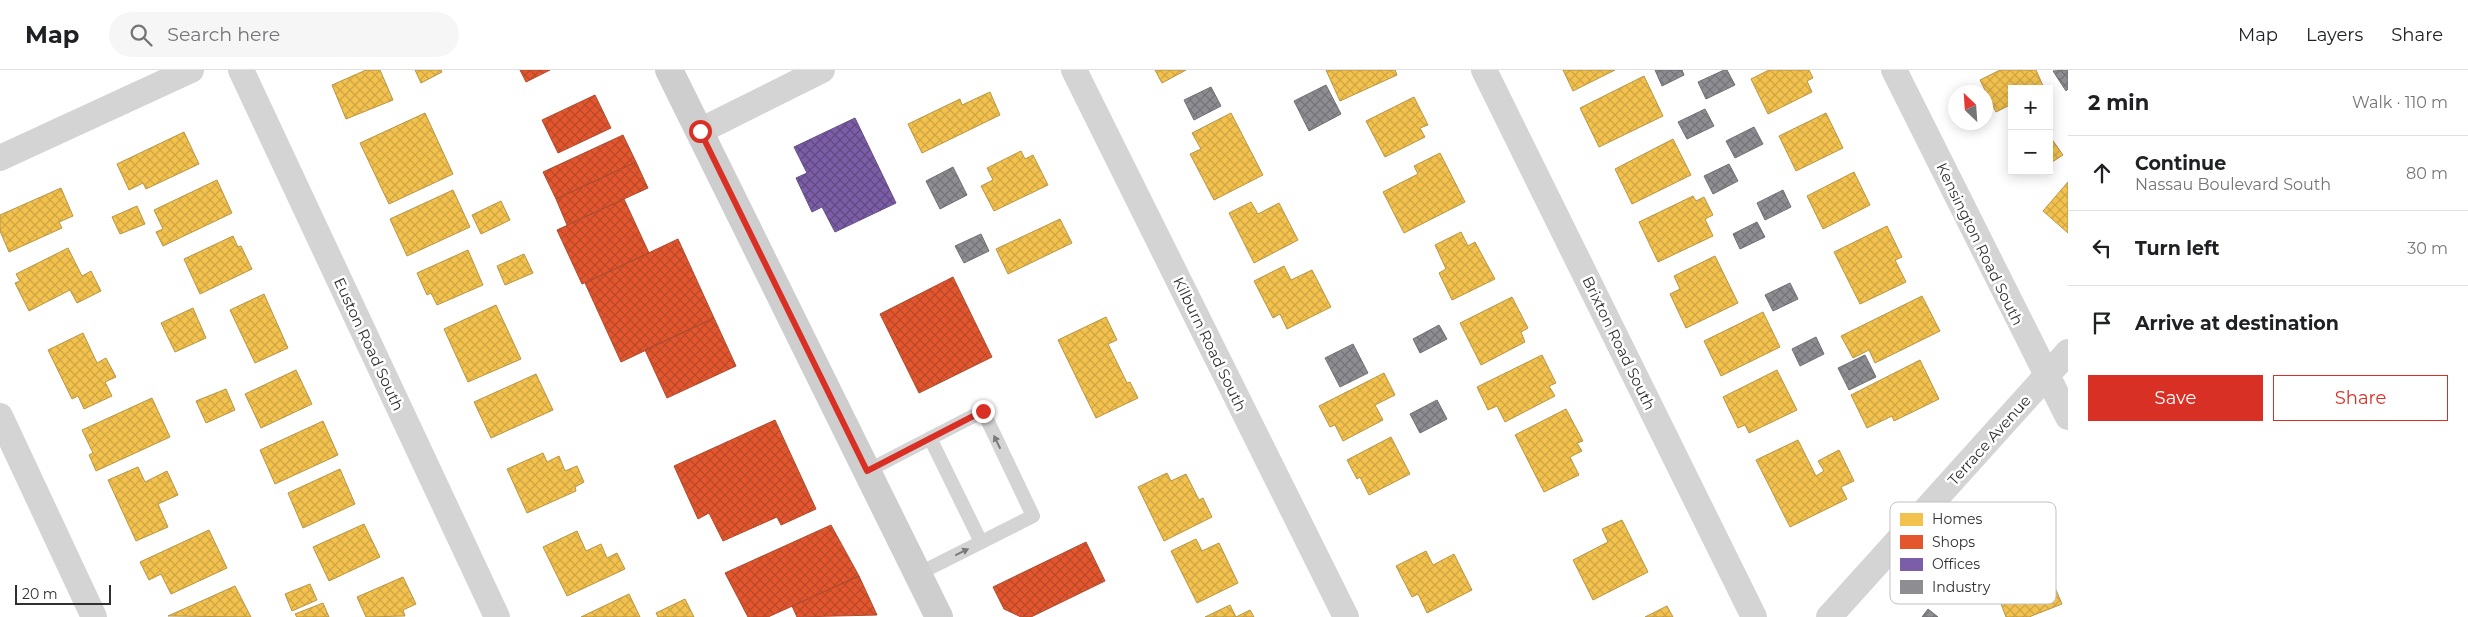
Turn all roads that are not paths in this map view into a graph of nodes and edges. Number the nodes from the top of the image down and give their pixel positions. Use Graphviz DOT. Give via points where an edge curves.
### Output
graph roads {
  1 [pos="191,70"];
  2 [pos="241,70"];
  3 [pos="669,70"];
  4 [pos="822,70"];
  5 [pos="1074,70"];
  6 [pos="1484,70"];
  7 [pos="1894,70"];
  8 [pos="700,131"];
  9 [pos="0,158"];
  10 [pos="2068,352"];
  11 [pos="2046,377"];
  12 [pos="0,416"];
  13 [pos="2068,417"];
  14 [pos="930,438"];
  15 [pos="867,471"];
  16 [pos="1933,502"];
  17 [pos="981,542"];
  18 [pos="1890,550"];
  19 [pos="918,574"];
  20 [pos="94,617"];
  21 [pos="498,617"];
  22 [pos="939,617"];
  23 [pos="1346,617"];
  24 [pos="1754,617"];
  25 [pos="1829,617"];
  1 -- 9 [label="street"];
  2 -- 21 [label="street, Euston Road South"];
  3 -- 8 [label="main road"];
  4 -- 8 [label="street"];
  5 -- 23 [label="street, Kilburn Road South"];
  6 -- 24 [label="street, Brixton Road South"];
  7 -- 11 [label="street, Kensington Road South"];
  8 -- 15 [label="main road"];
  10 -- 11 [label="street, Terrace Avenue"];
  11 -- 13 [label="street, Kensington Road South"];
  11 -- 16 [label="street, Terrace Avenue"];
  12 -- 20 [label="street"];
  14 -- 15 [label="lane"];
  14 -- 17 [label="lane"];
  17 -- 14 [label="lane, one-way" via="1033,516 983,411"];
  15 -- 19 [label="main road"];
  19 -- 17 [label="lane, one-way"];
  18 -- 25 [label="street, Terrace Avenue"];
  19 -- 22 [label="main road"];
}
